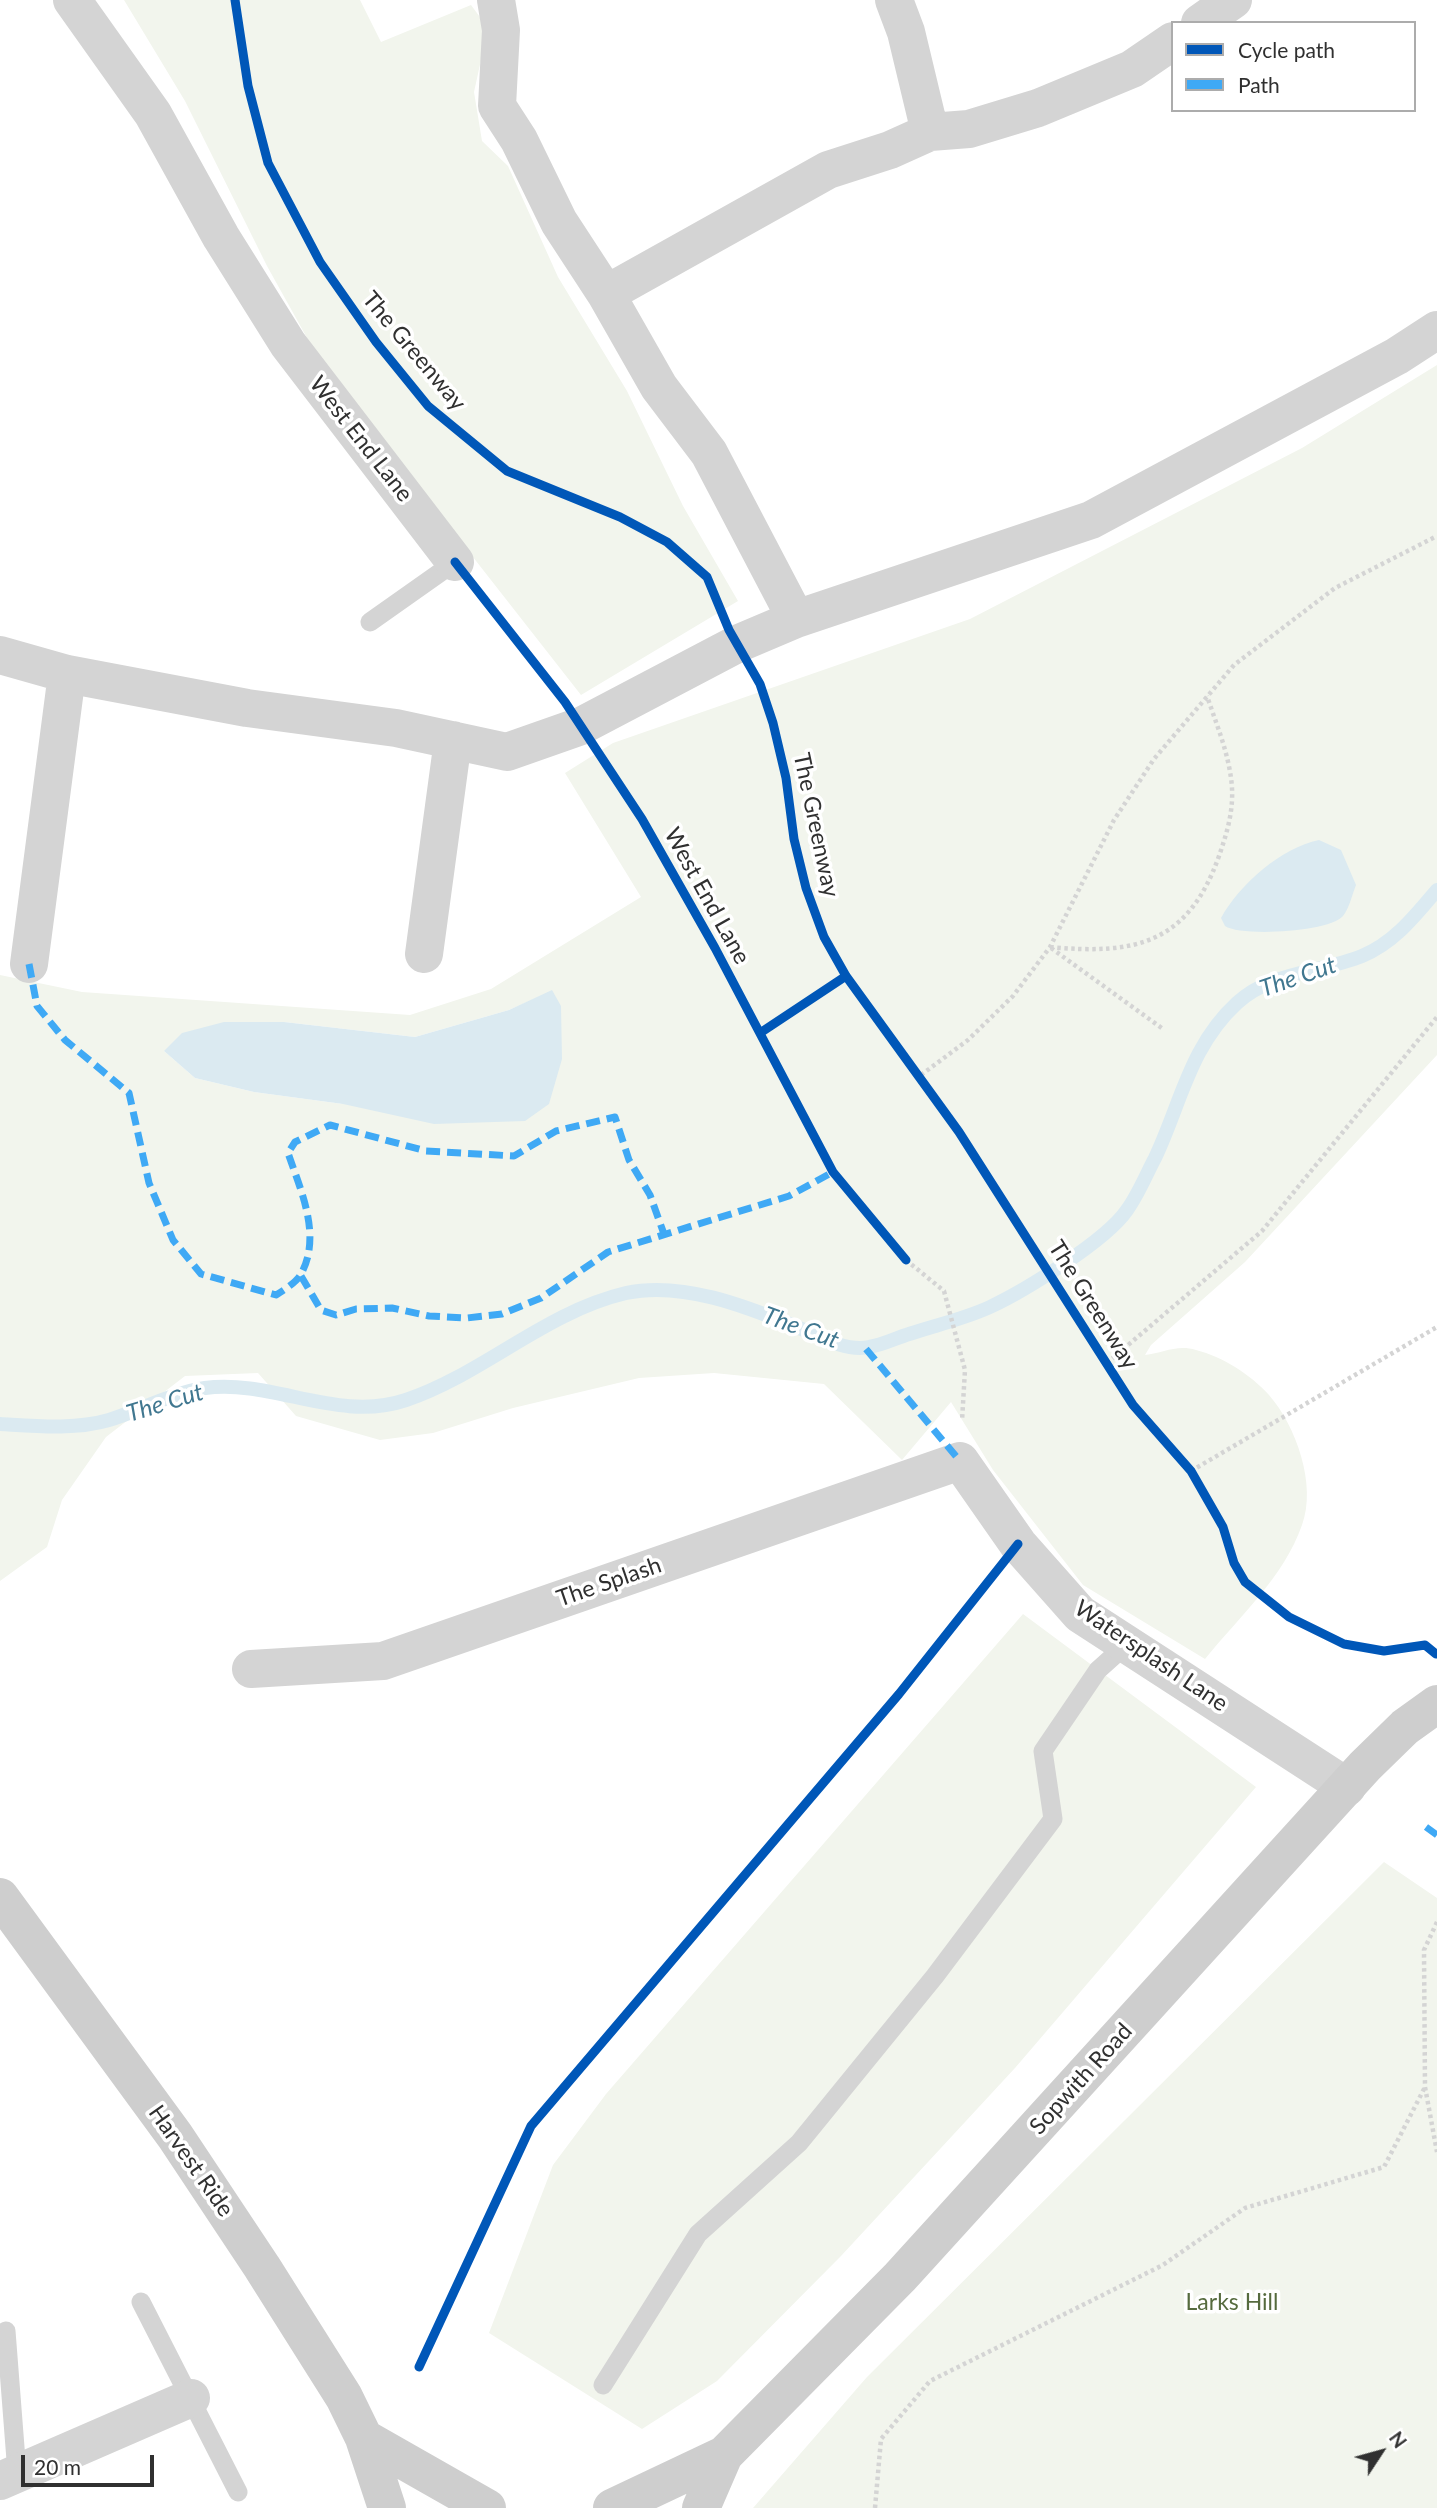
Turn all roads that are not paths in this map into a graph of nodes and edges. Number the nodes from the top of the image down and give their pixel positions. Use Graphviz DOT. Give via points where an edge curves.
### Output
graph roads {
  1 [pos="72,0"];
  2 [pos="496,0"];
  3 [pos="894,0"];
  4 [pos="1233,0"];
  5 [pos="1203,21"];
  6 [pos="1171,42"];
  7 [pos="930,132"];
  8 [pos="606,293"];
  9 [pos="1437,330"];
  10 [pos="455,562"];
  11 [pos="796,619"];
  12 [pos="370,622"];
  13 [pos="0,655"];
  14 [pos="67,674"];
  15 [pos="453,740"];
  16 [pos="424,954"];
  17 [pos="29,964"];
  18 [pos="960,1461"];
  19 [pos="1127,1644"];
  20 [pos="251,1669"];
  21 [pos="1437,1703"];
  22 [pos="1347,1787"];
  23 [pos="0,1897"];
  24 [pos="141,2302"];
  25 [pos="6,2331"];
  26 [pos="603,2385"];
  27 [pos="191,2398"];
  28 [pos="364,2438"];
  29 [pos="724,2455"];
  30 [pos="8,2477"];
  31 [pos="238,2493"];
  32 [pos="387,2508"];
  33 [pos="486,2508"];
  34 [pos="612,2508"];
  35 [pos="701,2508"];
  1 -- 10 [label="street, West End Lane" via="153,114 221,237 288,344"];
  2 -- 8 [label="street" via="501,30 497,106 559,222"];
  3 -- 7 [label="street"];
  4 -- 5 [label="street"];
  6 -- 7 [label="street" via="1132,69 1038,108 969,129"];
  7 -- 8 [label="street" via="828,170"];
  8 -- 11 [label="street" via="659,387 709,453"];
  9 -- 11 [label="street" via="1397,356 1091,520"];
  10 -- 12 [label="lane"];
  11 -- 15 [label="street" via="737,644 580,726 506,752"];
  13 -- 14 [label="street"];
  14 -- 15 [label="street"];
  14 -- 17 [label="street"];
  15 -- 16 [label="street"];
  18 -- 19 [label="street, Watersplash Lane" via="1018,1544 1080,1614"];
  18 -- 20 [label="street, The Splash" via="383,1661"];
  19 -- 22 [label="street, Watersplash Lane"];
  19 -- 26 [label="lane" via="1098,1670 1043,1751 1053,1819 935,1976 799,2143 698,2234"];
  21 -- 22 [label="street, Sopwith Road" via="1398,1733"];
  22 -- 29 [label="street, Sopwith Road" via="900,2277"];
  23 -- 28 [label="street, Harvest Ride" via="231,2218 327,2369"];
  24 -- 27 [label="lane"];
  25 -- 30 [label="lane"];
  27 -- 30 [label="street"];
  27 -- 31 [label="lane"];
  28 -- 32 [label="street, Harvest Ride"];
  28 -- 33 [label="street"];
  29 -- 34 [label="street, Sopwith Road"];
  29 -- 35 [label="street, Sopwith Road"];
}
